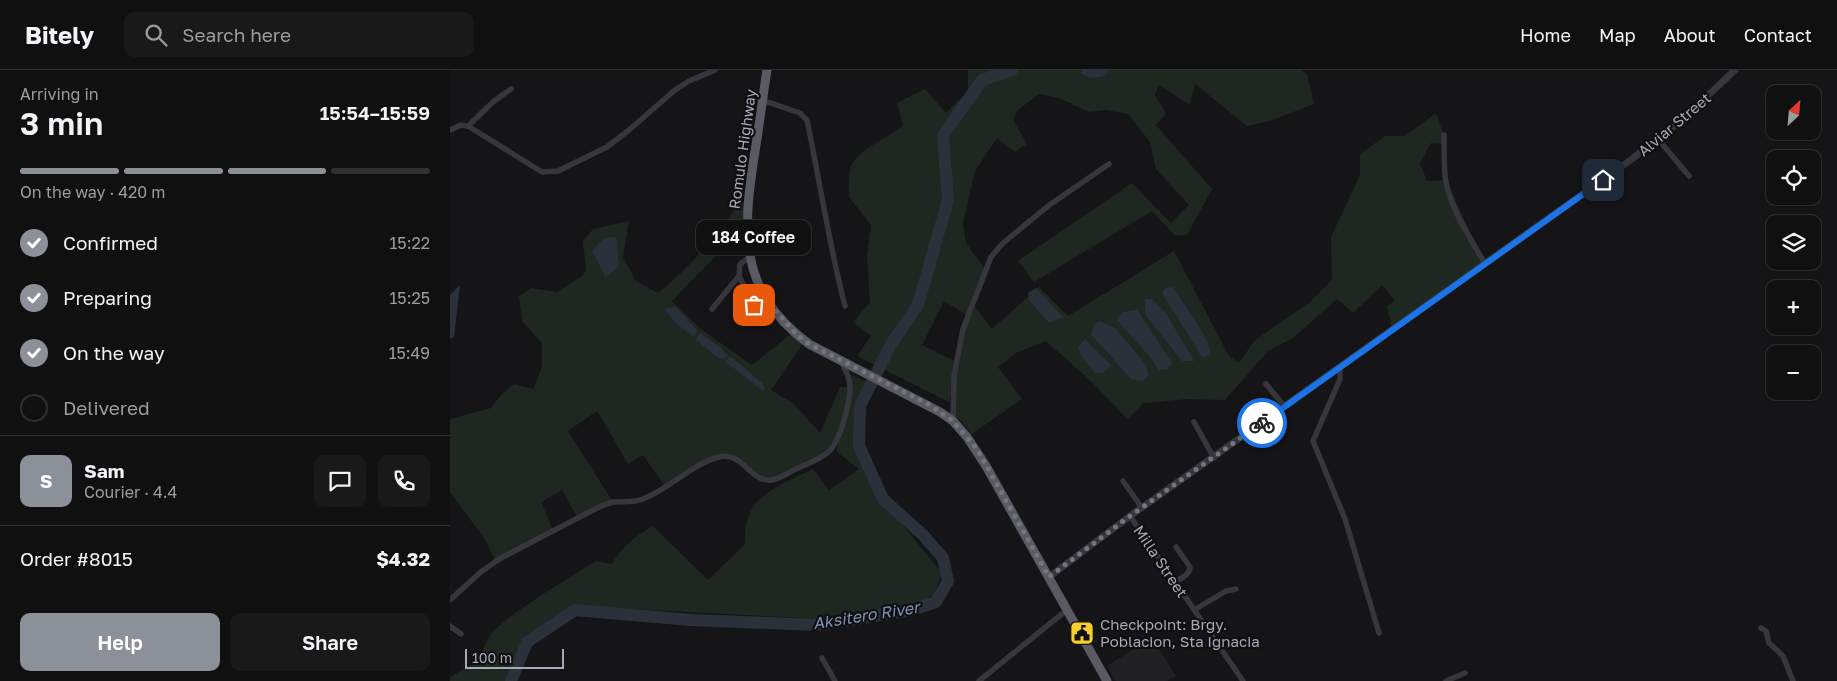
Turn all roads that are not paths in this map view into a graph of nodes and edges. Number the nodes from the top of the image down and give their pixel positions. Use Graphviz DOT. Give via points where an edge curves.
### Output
graph roads {
  1 [pos="715,70"];
  2 [pos="767,70"];
  3 [pos="1735,70"];
  4 [pos="511,89"];
  5 [pos="762,100"];
  6 [pos="468,126"];
  7 [pos="450,130"];
  8 [pos="1444,135"];
  9 [pos="1658,140"];
  10 [pos="1110,164"];
  11 [pos="1690,176"];
  12 [pos="750,257"];
  13 [pos="1484,264"];
  14 [pos="739,276"];
  15 [pos="770,304"];
  16 [pos="845,306"];
  17 [pos="712,308"];
  18 [pos="843,361"];
  19 [pos="1340,367"];
  20 [pos="1266,384"];
  21 [pos="1284,406"];
  22 [pos="953,421"];
  23 [pos="1194,422"];
  24 [pos="1214,458"];
  25 [pos="1123,481"];
  26 [pos="1142,508"];
  27 [pos="1130,516"];
  28 [pos="1176,547"];
  29 [pos="1049,577"];
  30 [pos="1175,582"];
  31 [pos="1236,589"];
  32 [pos="450,600"];
  33 [pos="1068,609"];
  34 [pos="1194,610"];
  35 [pos="450,626"];
  36 [pos="1761,628"];
  37 [pos="1379,633"];
  38 [pos="462,634"];
  39 [pos="822,658"];
  40 [pos="1465,673"];
  41 [pos="835,681"];
  42 [pos="979,681"];
  43 [pos="1107,681"];
  44 [pos="1243,681"];
  45 [pos="1446,681"];
  46 [pos="1793,681"];
  1 -- 6 [label="street" via="675,90 607,147 558,171 542,172"];
  2 -- 5 [label="highway, Romulo Highway"];
  3 -- 9 [label="street, Alviar Street"];
  4 -- 6 [label="street"];
  5 -- 12 [label="highway, Romulo Highway" via="747,210"];
  5 -- 16 [label="street" via="800,113 807,120"];
  6 -- 7 [label="street"];
  8 -- 13 [label="street" via="1448,188"];
  9 -- 11 [label="street"];
  9 -- 13 [label="street, Alviar Street"];
  10 -- 22 [label="street" via="1048,206 1002,244 992,257 963,329 954,376"];
  12 -- 14 [label="street" via="740,264"];
  12 -- 15 [label="highway, Romulo Highway" via="760,287"];
  13 -- 19 [label="street, Alviar Street"];
  14 -- 15 [label="street" via="754,305 760,308"];
  14 -- 17 [label="street"];
  15 -- 18 [label="highway, Romulo Highway" via="796,334"];
  18 -- 22 [label="highway, Romulo Highway" via="928,404"];
  18 -- 32 [label="street" via="849,379 848,403 838,438 820,457 774,480 756,476 729,456 704,463 645,499 599,506 501,558"];
  19 -- 21 [label="street, Alviar Street"];
  19 -- 37 [label="street" via="1340,379 1313,440 1345,519"];
  20 -- 21 [label="street"];
  21 -- 24 [label="street, Alviar Street"];
  22 -- 29 [label="highway, Romulo Highway" via="977,449"];
  23 -- 24 [label="street"];
  24 -- 26 [label="street, Alviar Street"];
  25 -- 26 [label="street"];
  26 -- 27 [label="street, Alviar Street"];
  27 -- 29 [label="street, Alviar Street"];
  27 -- 30 [label="street, Milla Street"];
  28 -- 30 [label="street" via="1190,570"];
  29 -- 33 [label="highway, Romulo Highway"];
  30 -- 34 [label="street, Milla Street"];
  31 -- 34 [label="street" via="1226,591"];
  33 -- 42 [label="street"];
  33 -- 43 [label="highway, Romulo Highway"];
  34 -- 44 [label="street, Milla Street"];
  35 -- 38 [label="street"];
  36 -- 46 [label="street" via="1766,631 1769,643 1783,656"];
  39 -- 41 [label="street"];
  40 -- 45 [label="street"];
}
